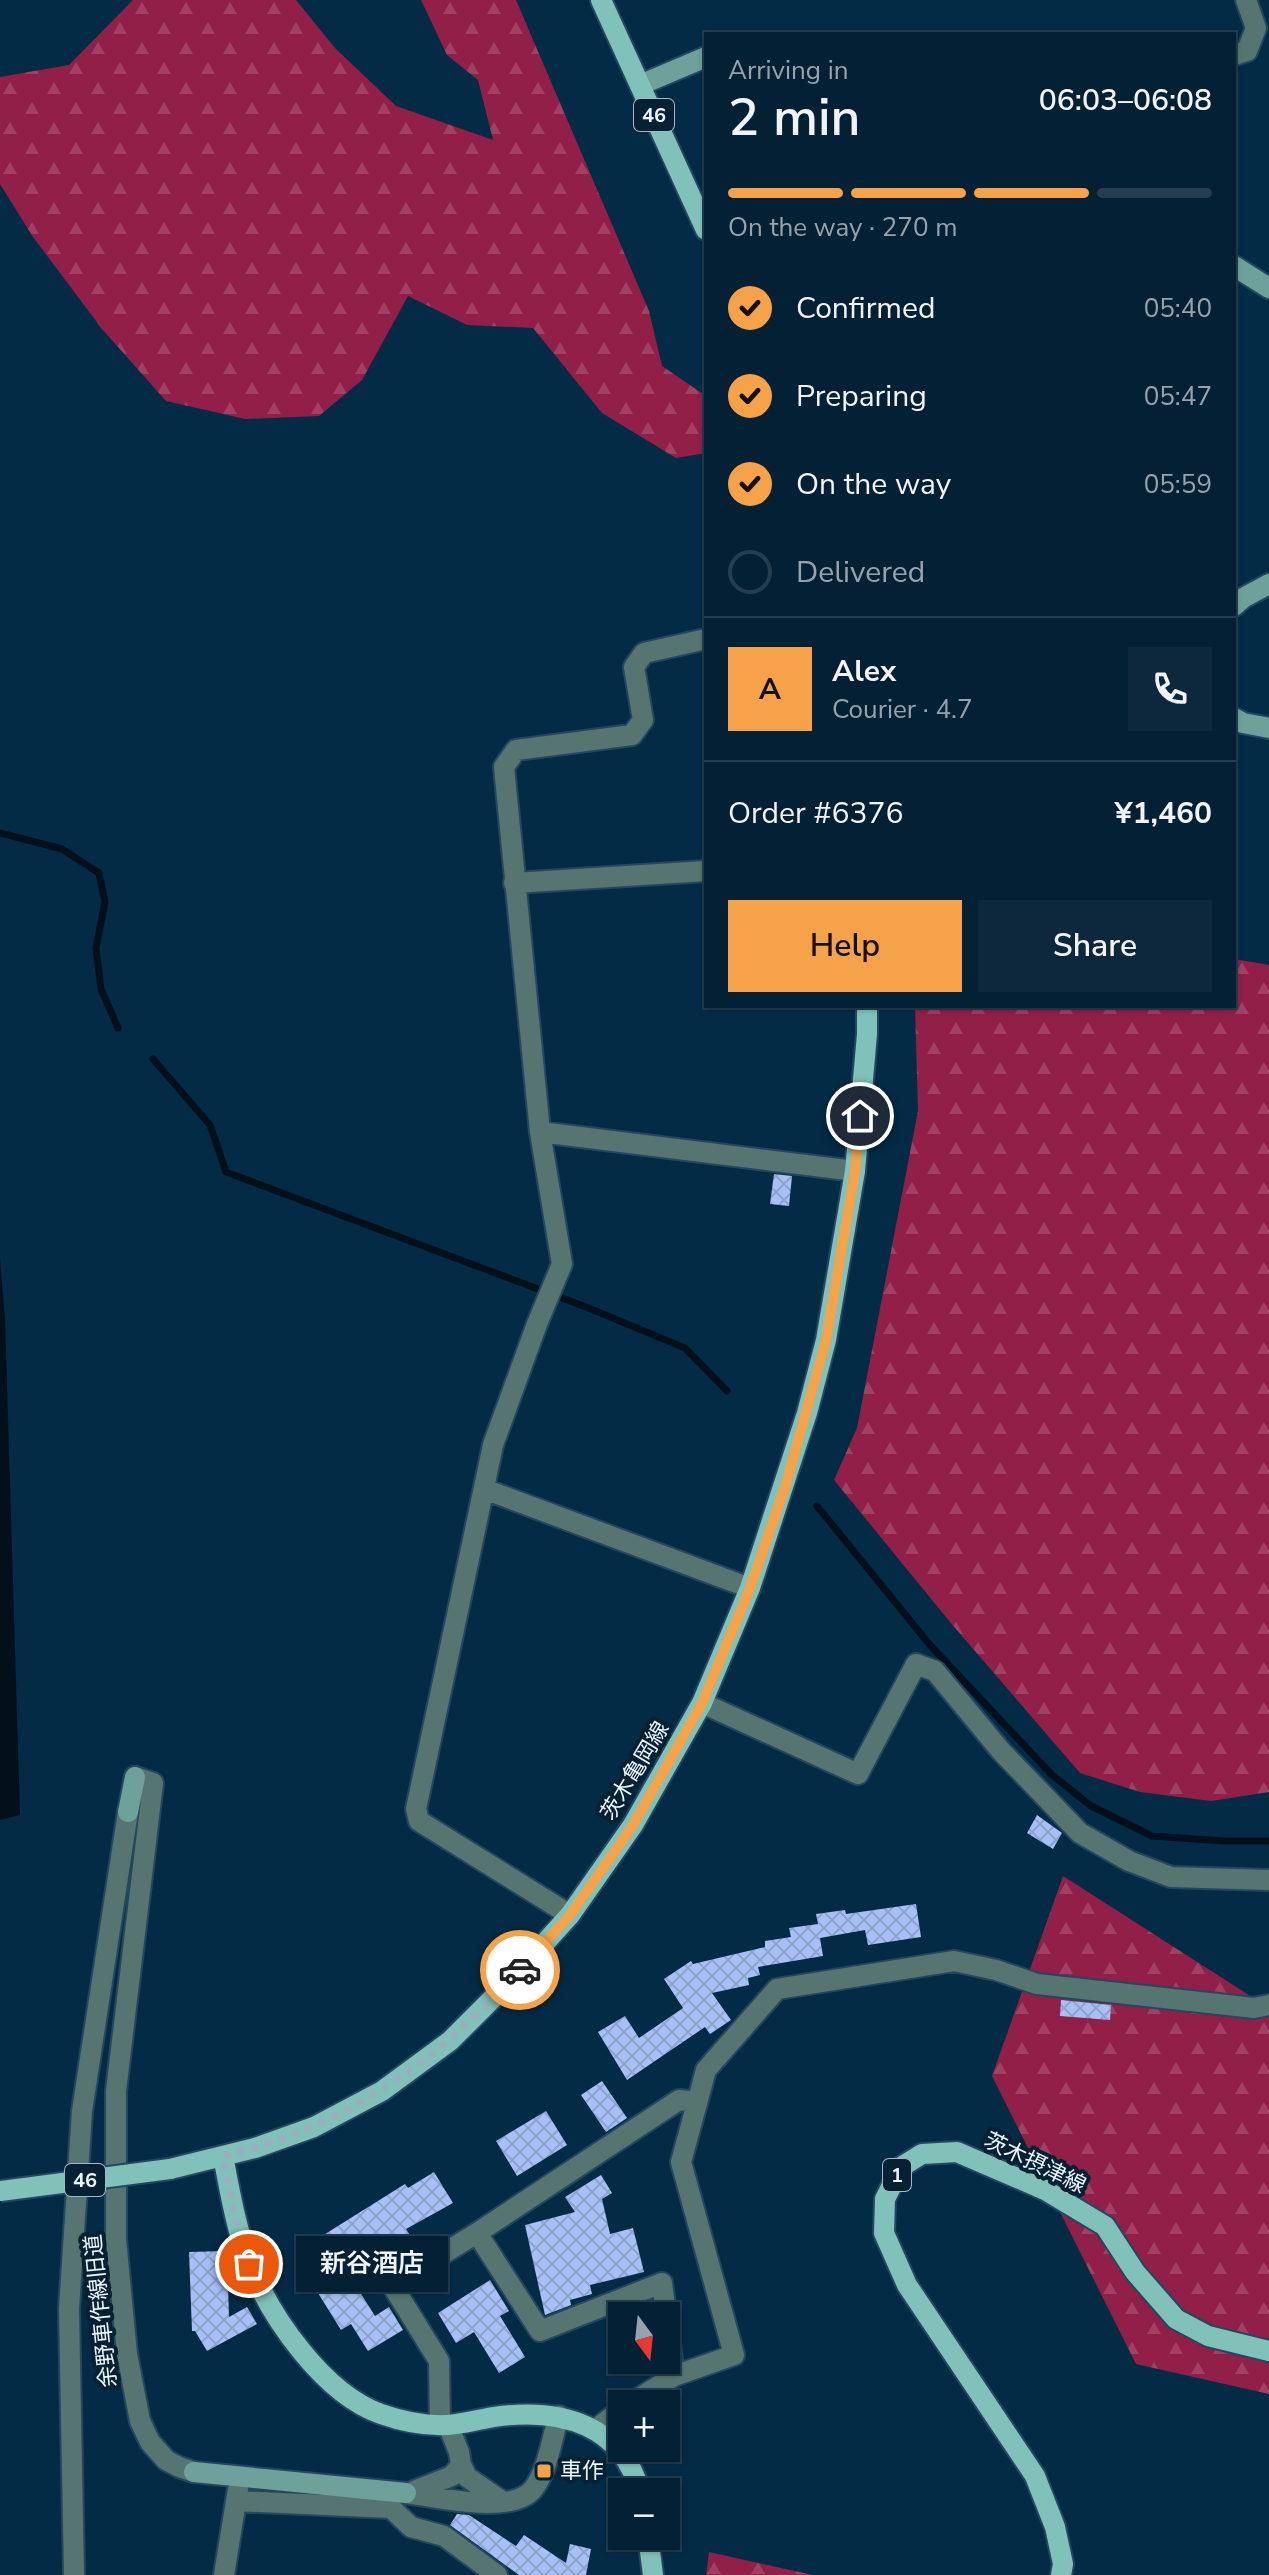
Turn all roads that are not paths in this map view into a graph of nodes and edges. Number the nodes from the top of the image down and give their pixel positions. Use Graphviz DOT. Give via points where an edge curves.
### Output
graph roads {
  1 [pos="601,0"];
  2 [pos="1246,0"];
  3 [pos="1236,54"];
  4 [pos="704,58"];
  5 [pos="640,85"];
  6 [pos="704,226"];
  7 [pos="1236,267"];
  8 [pos="1269,288"];
  9 [pos="1269,584"];
  10 [pos="1236,604"];
  11 [pos="704,639"];
  12 [pos="1236,719"];
  13 [pos="1269,728"];
  14 [pos="704,871"];
  15 [pos="514,883"];
  16 [pos="867,1008"];
  17 [pos="540,1132"];
  18 [pos="855,1171"];
  19 [pos="484,1489"];
  20 [pos="750,1588"];
  21 [pos="702,1703"];
  22 [pos="1269,1880"];
  23 [pos="570,1915"];
  24 [pos="1269,2005"];
  25 [pos="697,2102"];
  26 [pos="223,2156"];
  27 [pos="0,2191"];
  28 [pos="477,2233"];
  29 [pos="1269,2351"];
  30 [pos="674,2376"];
  31 [pos="652,2390"];
  32 [pos="559,2416"];
  33 [pos="608,2420"];
  34 [pos="444,2425"];
  35 [pos="595,2430"];
  36 [pos="461,2465"];
  37 [pos="240,2477"];
  38 [pos="634,2478"];
  39 [pos="406,2493"];
  40 [pos="236,2501"];
  41 [pos="503,2502"];
  42 [pos="650,2550"];
  43 [pos="74,2575"];
  44 [pos="224,2575"];
  45 [pos="497,2575"];
  46 [pos="653,2575"];
  47 [pos="1061,2575"];
  1 -- 5 [label="main road, 46"];
  2 -- 3 [label="street" via="1256,28 1247,51"];
  4 -- 5 [label="street"];
  5 -- 6 [label="main road, 46"];
  7 -- 8 [label="street"];
  9 -- 10 [label="street"];
  11 -- 15 [label="street" via="644,653 634,667 643,720 632,735 516,750 504,767"];
  12 -- 13 [label="street"];
  14 -- 15 [label="street"];
  15 -- 17 [label="street"];
  16 -- 18 [label="main road, 茨木亀岡線 / 46"];
  17 -- 18 [label="street"];
  17 -- 19 [label="street" via="562,1264 493,1445"];
  18 -- 20 [label="main road, 茨木亀岡線 / 46" via="822,1354"];
  19 -- 20 [label="street"];
  19 -- 23 [label="street" via="416,1809 419,1821"];
  20 -- 21 [label="main road, 茨木亀岡線 / 46"];
  21 -- 22 [label="street" via="858,1774 916,1664 935,1671 1001,1751 1080,1833 1171,1877"];
  21 -- 23 [label="main road, 茨木亀岡線 / 46" via="633,1825"];
  23 -- 26 [label="main road, 茨木亀岡線 / 46" via="450,2041 382,2091 314,2127"];
  24 -- 25 [label="street" via="1254,2008 1037,1984 954,1961 777,1989 706,2070"];
  25 -- 28 [label="street" via="679,2100"];
  25 -- 30 [label="street" via="681,2162 734,2355"];
  26 -- 27 [label="main road, 茨木亀岡線 / 46, bridge" via="170,2169"];
  26 -- 34 [label="main road" via="249,2264 298,2345 334,2386 379,2414"];
  28 -- 30 [label="street" via="540,2331 662,2283"];
  28 -- 34 [label="street" via="392,2285 439,2361"];
  29 -- 47 [label="main road, 茨木摂津線 / 1" via="1208,2336 1176,2319 1135,2272 1105,2226 1045,2190 957,2152 922,2154 901,2167 885,2199 884,2233 907,2285 1035,2476 1055,2527"];
  30 -- 31 [label="street"];
  32 -- 34 [label="main road" via="502,2416"];
  32 -- 35 [label="main road"];
  32 -- 41 [label="street" via="544,2471 533,2490 517,2501"];
  33 -- 35 [label="street"];
  34 -- 36 [label="street"];
  35 -- 38 [label="main road" via="620,2452"];
  36 -- 39 [label="street, 余野車作線旧道" via="452,2476"];
  36 -- 41 [label="street" via="467,2477"];
  37 -- 39 [label="street, 余野車作線旧道"];
  37 -- 40 [label="street"];
  37 -- 43 [label="street, 余野車作線旧道" via="194,2472 166,2460 140,2421 127,2354 117,2253 116,2091 153,1783 135,1777 82,2111 69,2309"];
  39 -- 41 [label="street, 余野車作線旧道"];
  40 -- 44 [label="street"];
  40 -- 45 [label="street" via="391,2508 411,2527 444,2536"];
  42 -- 46 [label="main road"];
}
